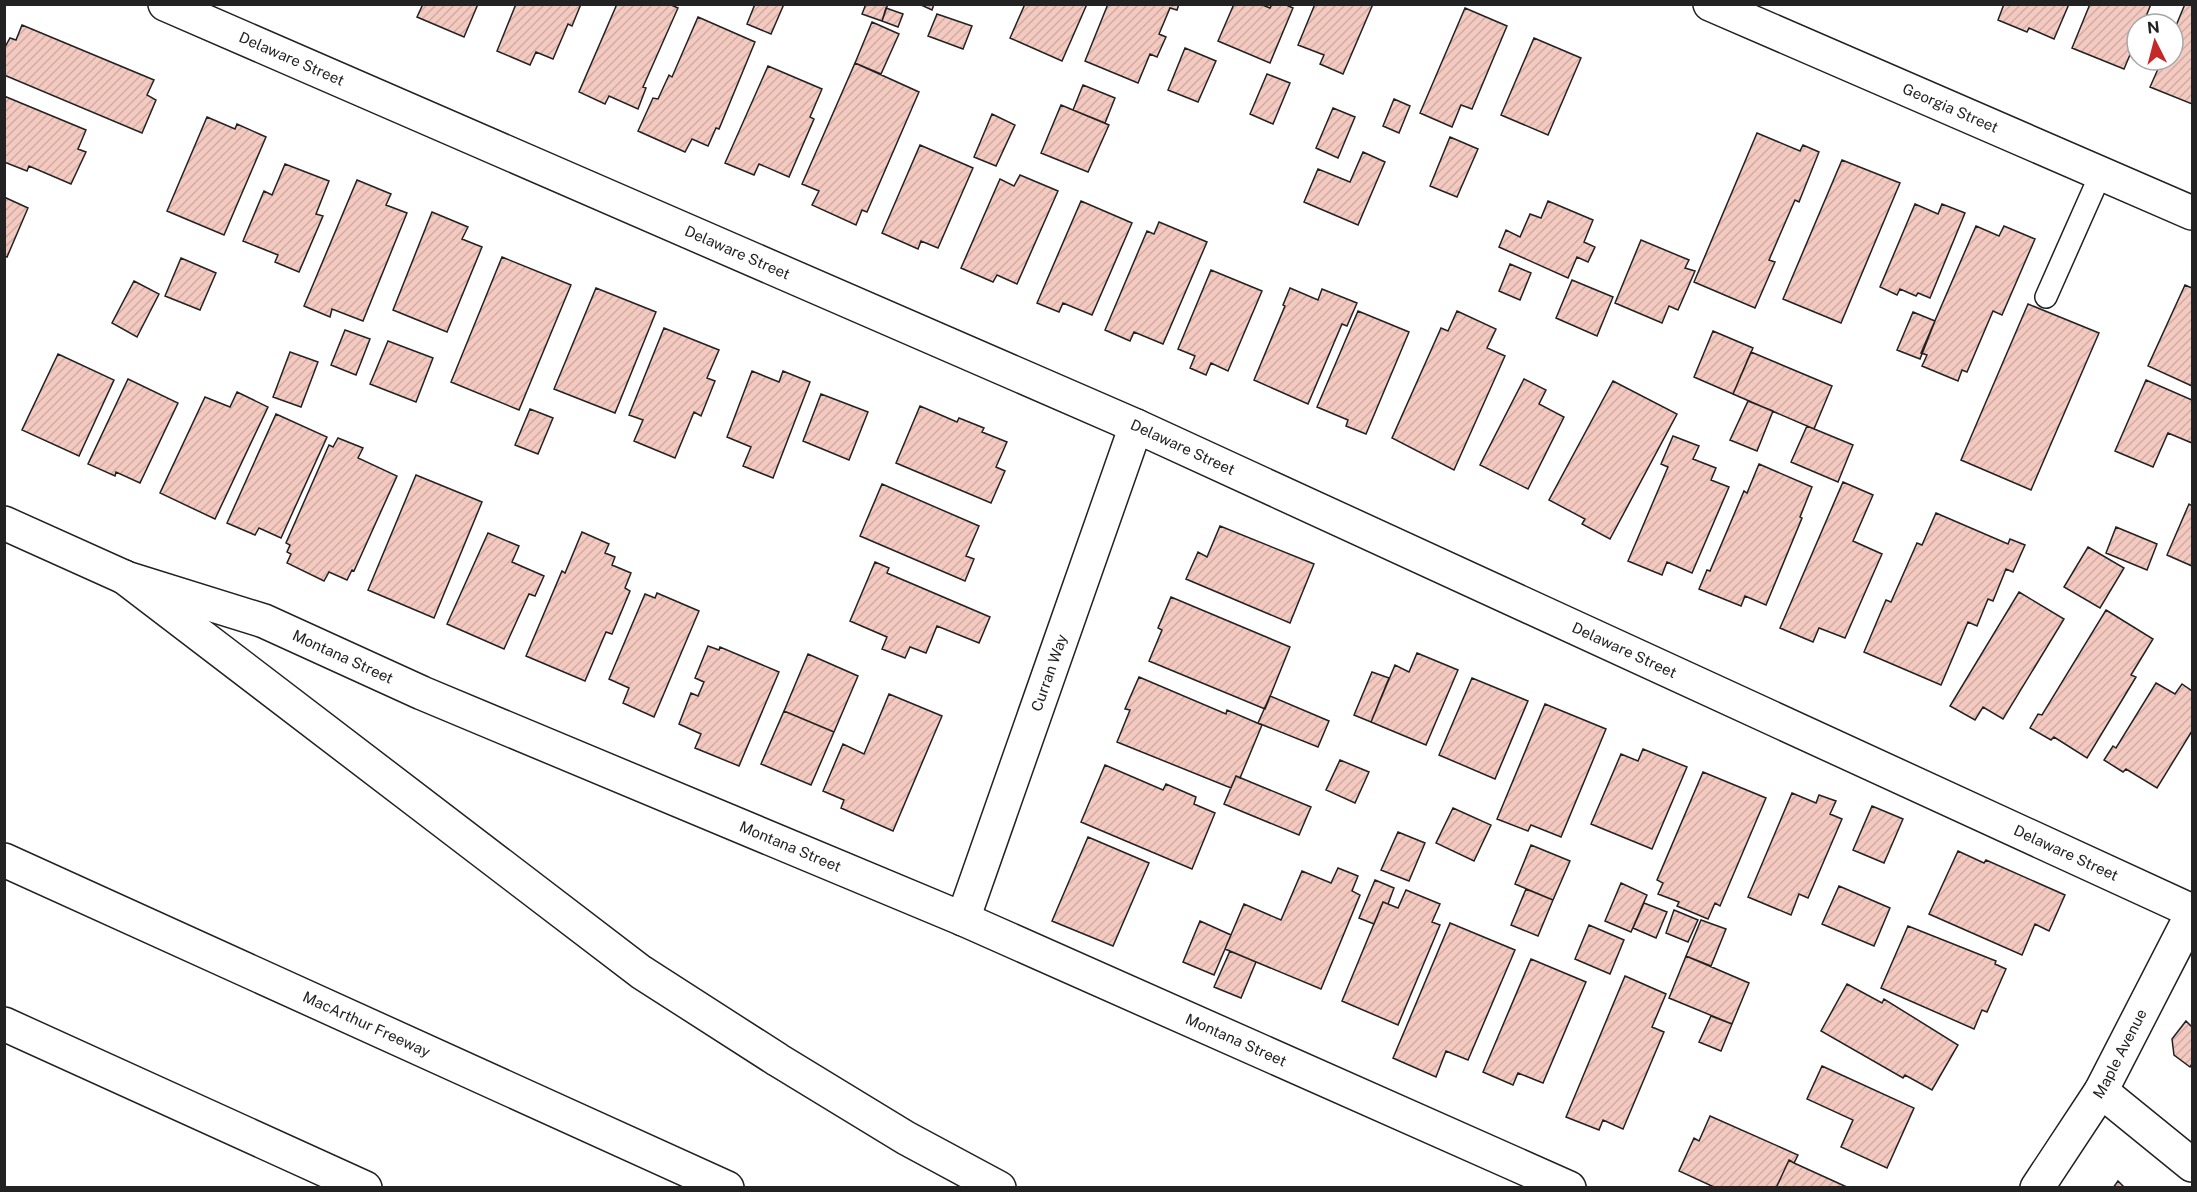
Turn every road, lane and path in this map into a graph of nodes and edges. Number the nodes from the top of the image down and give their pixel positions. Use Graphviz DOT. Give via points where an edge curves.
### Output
graph roads {
  1 [pos="165,4"];
  2 [pos="1710,4"];
  3 [pos="2101,173"];
  4 [pos="2193,213"];
  5 [pos="2046,297"];
  6 [pos="1136,426"];
  7 [pos="4,523"];
  8 [pos="124,577"];
  9 [pos="4,860"];
  10 [pos="2193,913"];
  11 [pos="963,919"];
  12 [pos="4,1024"];
  13 [pos="2101,1091"];
  14 [pos="2193,1165"];
  15 [pos="365,1188"];
  16 [pos="726,1188"];
  17 [pos="999,1188"];
  18 [pos="1569,1188"];
  19 [pos="2037,1188"];
  1 -- 6 [label="main road, Delaware Street"];
  2 -- 3 [label="main road, Georgia Street"];
  3 -- 4 [label="main road, Georgia Street"];
  3 -- 5 [label="lane"];
  6 -- 10 [label="main road, Delaware Street"];
  6 -- 11 [label="main road, Curran Way"];
  7 -- 8 [label="main road, Montana Street"];
  8 -- 11 [label="main road, Montana Street" via="264,621 422,693"];
  8 -- 17 [label="main road" via="641,972 887,1126"];
  9 -- 16 [label="main road, MacArthur Freeway"];
  10 -- 13 [label="main road, Maple Avenue"];
  11 -- 18 [label="main road, Montana Street"];
  12 -- 15 [label="main road"];
  13 -- 14 [label="main road"];
  13 -- 19 [label="main road, Maple Avenue"];
}
